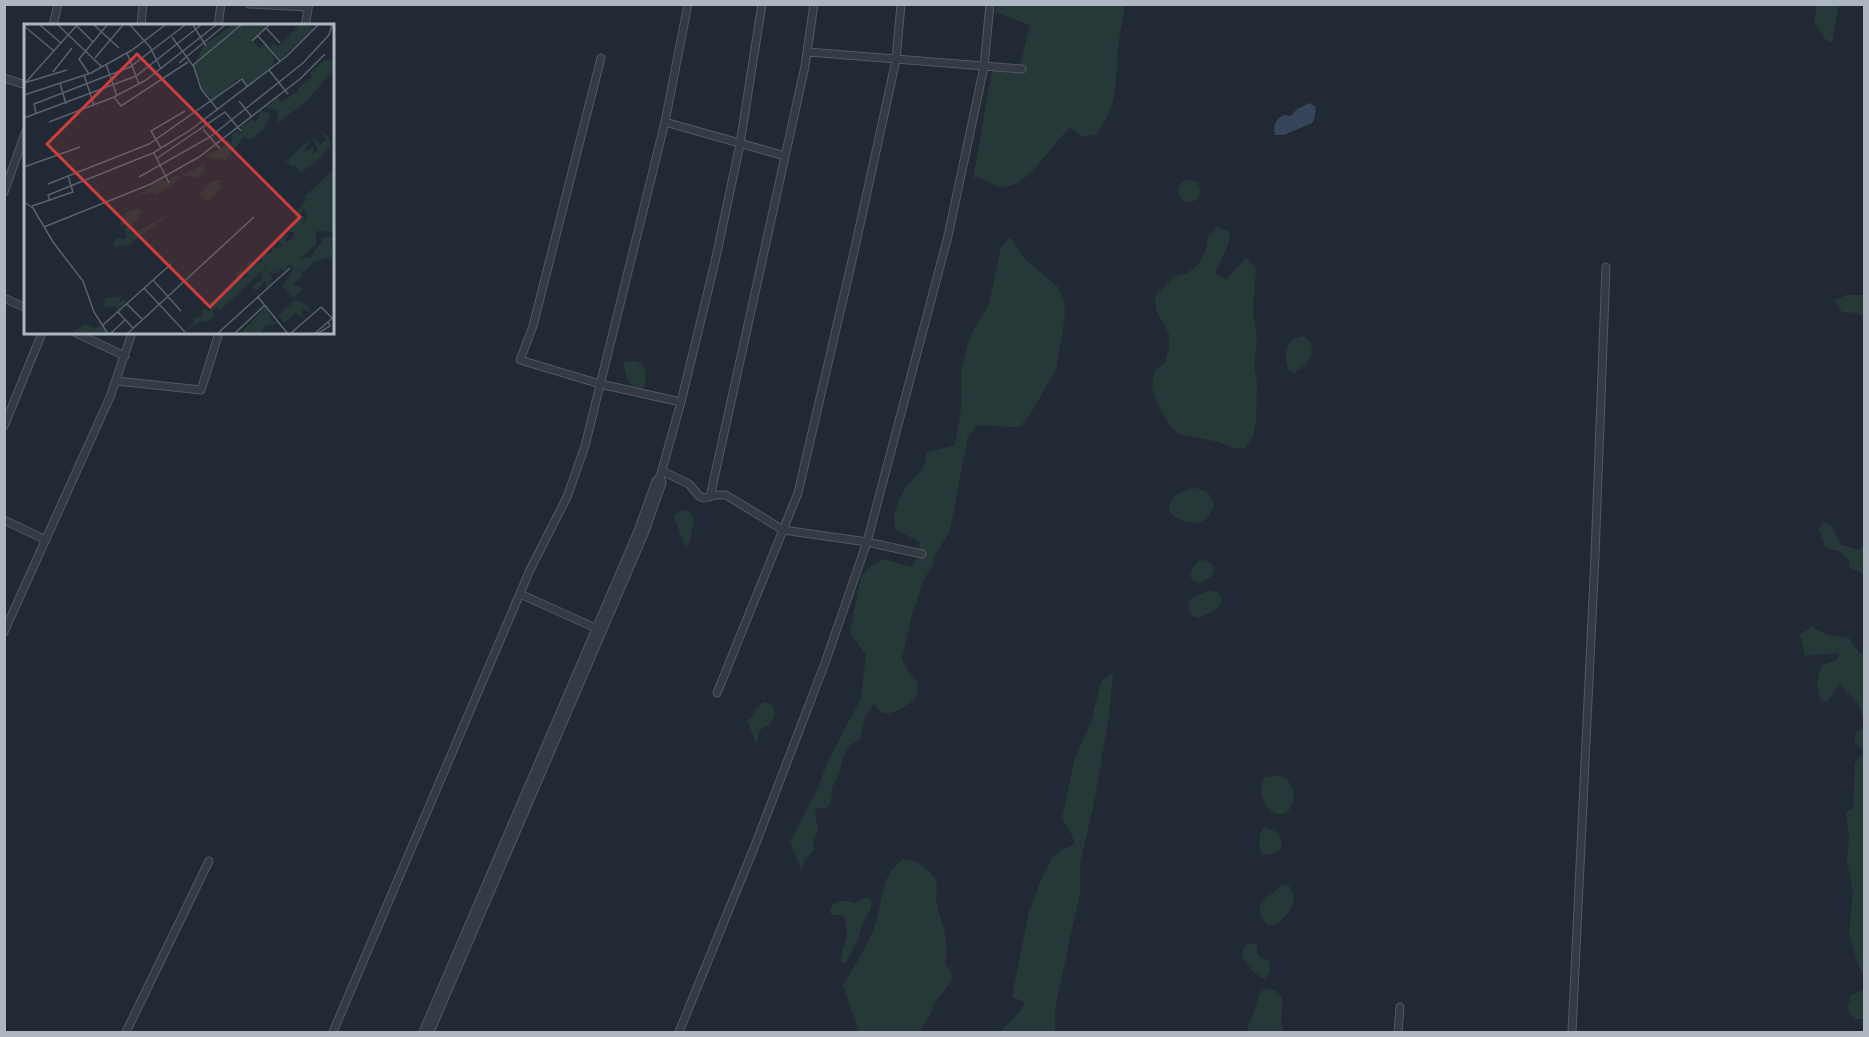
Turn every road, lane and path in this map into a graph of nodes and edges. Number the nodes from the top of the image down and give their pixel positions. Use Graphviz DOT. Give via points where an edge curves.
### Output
graph roads {
  1 [pos="58,4"];
  2 [pos="143,4"];
  3 [pos="221,4"];
  4 [pos="249,4"];
  5 [pos="688,4"];
  6 [pos="762,4"];
  7 [pos="814,4"];
  8 [pos="901,4"];
  9 [pos="990,4"];
  10 [pos="309,6"];
  11 [pos="53,24"];
  12 [pos="141,24"];
  13 [pos="218,24"];
  14 [pos="304,24"];
  15 [pos="808,52"];
  16 [pos="601,58"];
  17 [pos="896,60"];
  18 [pos="984,67"];
  19 [pos="1022,69"];
  20 [pos="4,78"];
  21 [pos="24,85"];
  22 [pos="665,122"];
  23 [pos="24,137"];
  24 [pos="741,144"];
  25 [pos="784,156"];
  26 [pos="4,192"];
  27 [pos="1606,267"];
  28 [pos="4,298"];
  29 [pos="24,307"];
  30 [pos="42,334"];
  31 [pos="78,334"];
  32 [pos="132,334"];
  33 [pos="219,334"];
  34 [pos="124,356"];
  35 [pos="117,381"];
  36 [pos="600,384"];
  37 [pos="681,402"];
  38 [pos="4,426"];
  39 [pos="661,474"];
  40 [pos="711,497"];
  41 [pos="4,520"];
  42 [pos="783,530"];
  43 [pos="46,540"];
  44 [pos="867,543"];
  45 [pos="922,554"];
  46 [pos="520,594"];
  47 [pos="599,630"];
  48 [pos="4,632"];
  49 [pos="717,693"];
  50 [pos="209,861"];
  51 [pos="1400,1007"];
  52 [pos="126,1032"];
  53 [pos="333,1032"];
  54 [pos="423,1032"];
  55 [pos="430,1032"];
  56 [pos="679,1032"];
  57 [pos="1398,1032"];
  58 [pos="1572,1032"];
  1 -- 11 [label="street"];
  2 -- 12 [label="street"];
  3 -- 13 [label="street"];
  4 -- 10 [label="street"];
  5 -- 22 [label="street"];
  6 -- 24 [label="street"];
  7 -- 15 [label="street"];
  8 -- 17 [label="street"];
  9 -- 18 [label="street"];
  10 -- 14 [label="street"];
  15 -- 17 [label="street"];
  15 -- 25 [label="street"];
  16 -- 36 [label="street" via="533,326 520,360"];
  17 -- 18 [label="street"];
  17 -- 42 [label="street" via="800,481"];
  18 -- 19 [label="street"];
  18 -- 44 [label="street" via="948,236"];
  20 -- 21 [label="street"];
  22 -- 24 [label="street"];
  22 -- 36 [label="street"];
  23 -- 26 [label="street"];
  24 -- 25 [label="street"];
  24 -- 37 [label="street"];
  25 -- 40 [label="street"];
  27 -- 58 [label="street"];
  28 -- 29 [label="street"];
  30 -- 38 [label="street"];
  31 -- 34 [label="street"];
  32 -- 34 [label="street"];
  33 -- 35 [label="street" via="201,390"];
  34 -- 35 [label="street"];
  35 -- 43 [label="street"];
  36 -- 37 [label="street"];
  36 -- 46 [label="street" via="567,497"];
  37 -- 39 [label="street"];
  39 -- 40 [label="street" via="689,484 699,496"];
  39 -- 47 [label="street" via="662,483 644,534"];
  40 -- 42 [label="street" via="726,495"];
  41 -- 43 [label="street"];
  42 -- 44 [label="street"];
  42 -- 49 [label="street"];
  43 -- 48 [label="street"];
  44 -- 45 [label="street"];
  44 -- 56 [label="street" via="805,714"];
  46 -- 47 [label="street"];
  46 -- 53 [label="street"];
  47 -- 54 [label="street"];
  47 -- 55 [label="street"];
  50 -- 52 [label="street"];
  51 -- 57 [label="street"];
}
